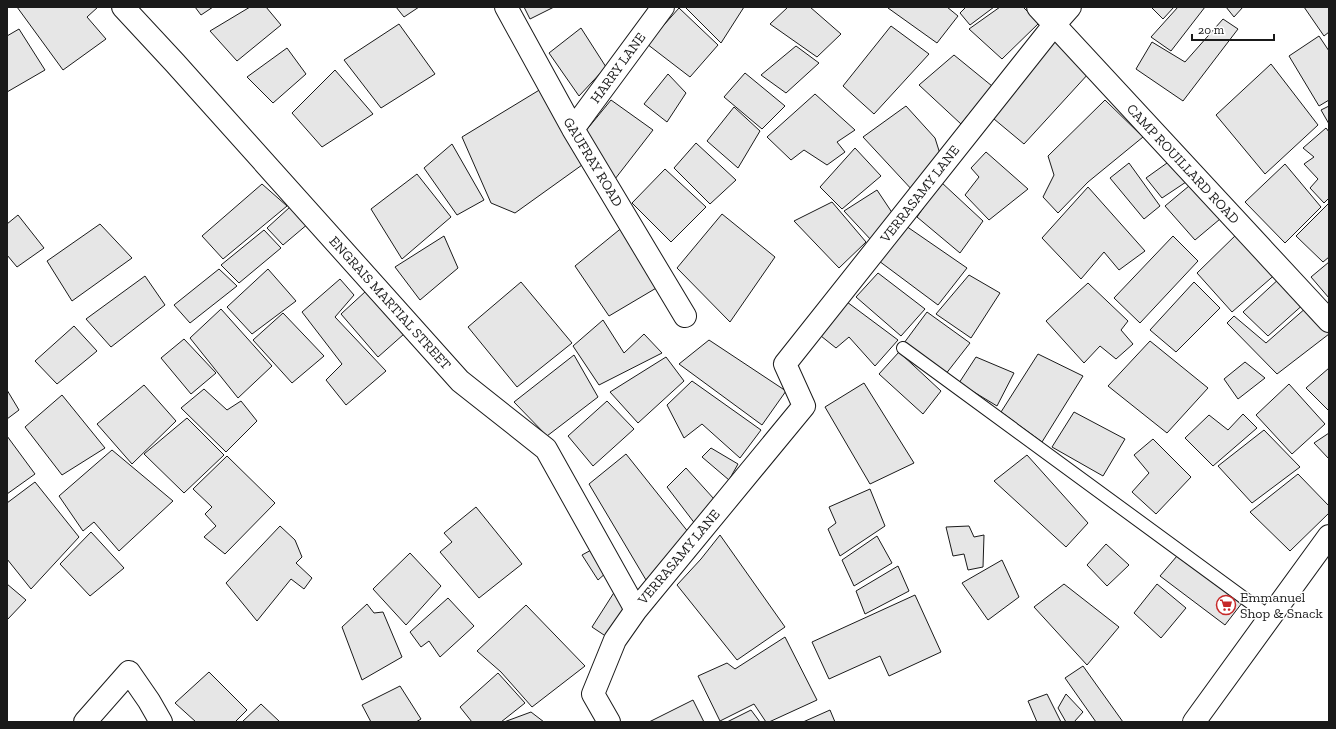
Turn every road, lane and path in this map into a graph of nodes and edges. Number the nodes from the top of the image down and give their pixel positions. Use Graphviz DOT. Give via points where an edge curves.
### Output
graph roads {
  1 [pos="123,7"];
  2 [pos="506,7"];
  3 [pos="663,7"];
  4 [pos="1038,7"];
  5 [pos="1070,7"];
  6 [pos="1054,25"];
  7 [pos="573,129"];
  8 [pos="685,316"];
  9 [pos="1329,321"];
  10 [pos="903,348"];
  11 [pos="1329,536"];
  12 [pos="636,610"];
  13 [pos="1270,617"];
  14 [pos="85,722"];
  15 [pos="161,722"];
  16 [pos="609,722"];
  17 [pos="1194,722"];
  1 -- 12 [label="street, ENGRAIS MARTIAL STREET" via="460,381 546,449"];
  2 -- 7 [label="street, GAUFRAY ROAD"];
  3 -- 7 [label="street, HARRY LANE"];
  4 -- 6 [label="street, CAMP ROUILLARD ROAD"];
  5 -- 6 [label="street, VERRASAMY LANE"];
  6 -- 9 [label="street, CAMP ROUILLARD ROAD"];
  6 -- 12 [label="street, VERRASAMY LANE" via="785,364 804,406"];
  7 -- 8 [label="street, GAUFRAY ROAD"];
  10 -- 13 [label="lane"];
  11 -- 13 [label="street"];
  12 -- 16 [label="street, VERRASAMY LANE" via="615,640 593,694"];
  13 -- 17 [label="street"];
  14 -- 15 [label="street" via="129,672"];
}
